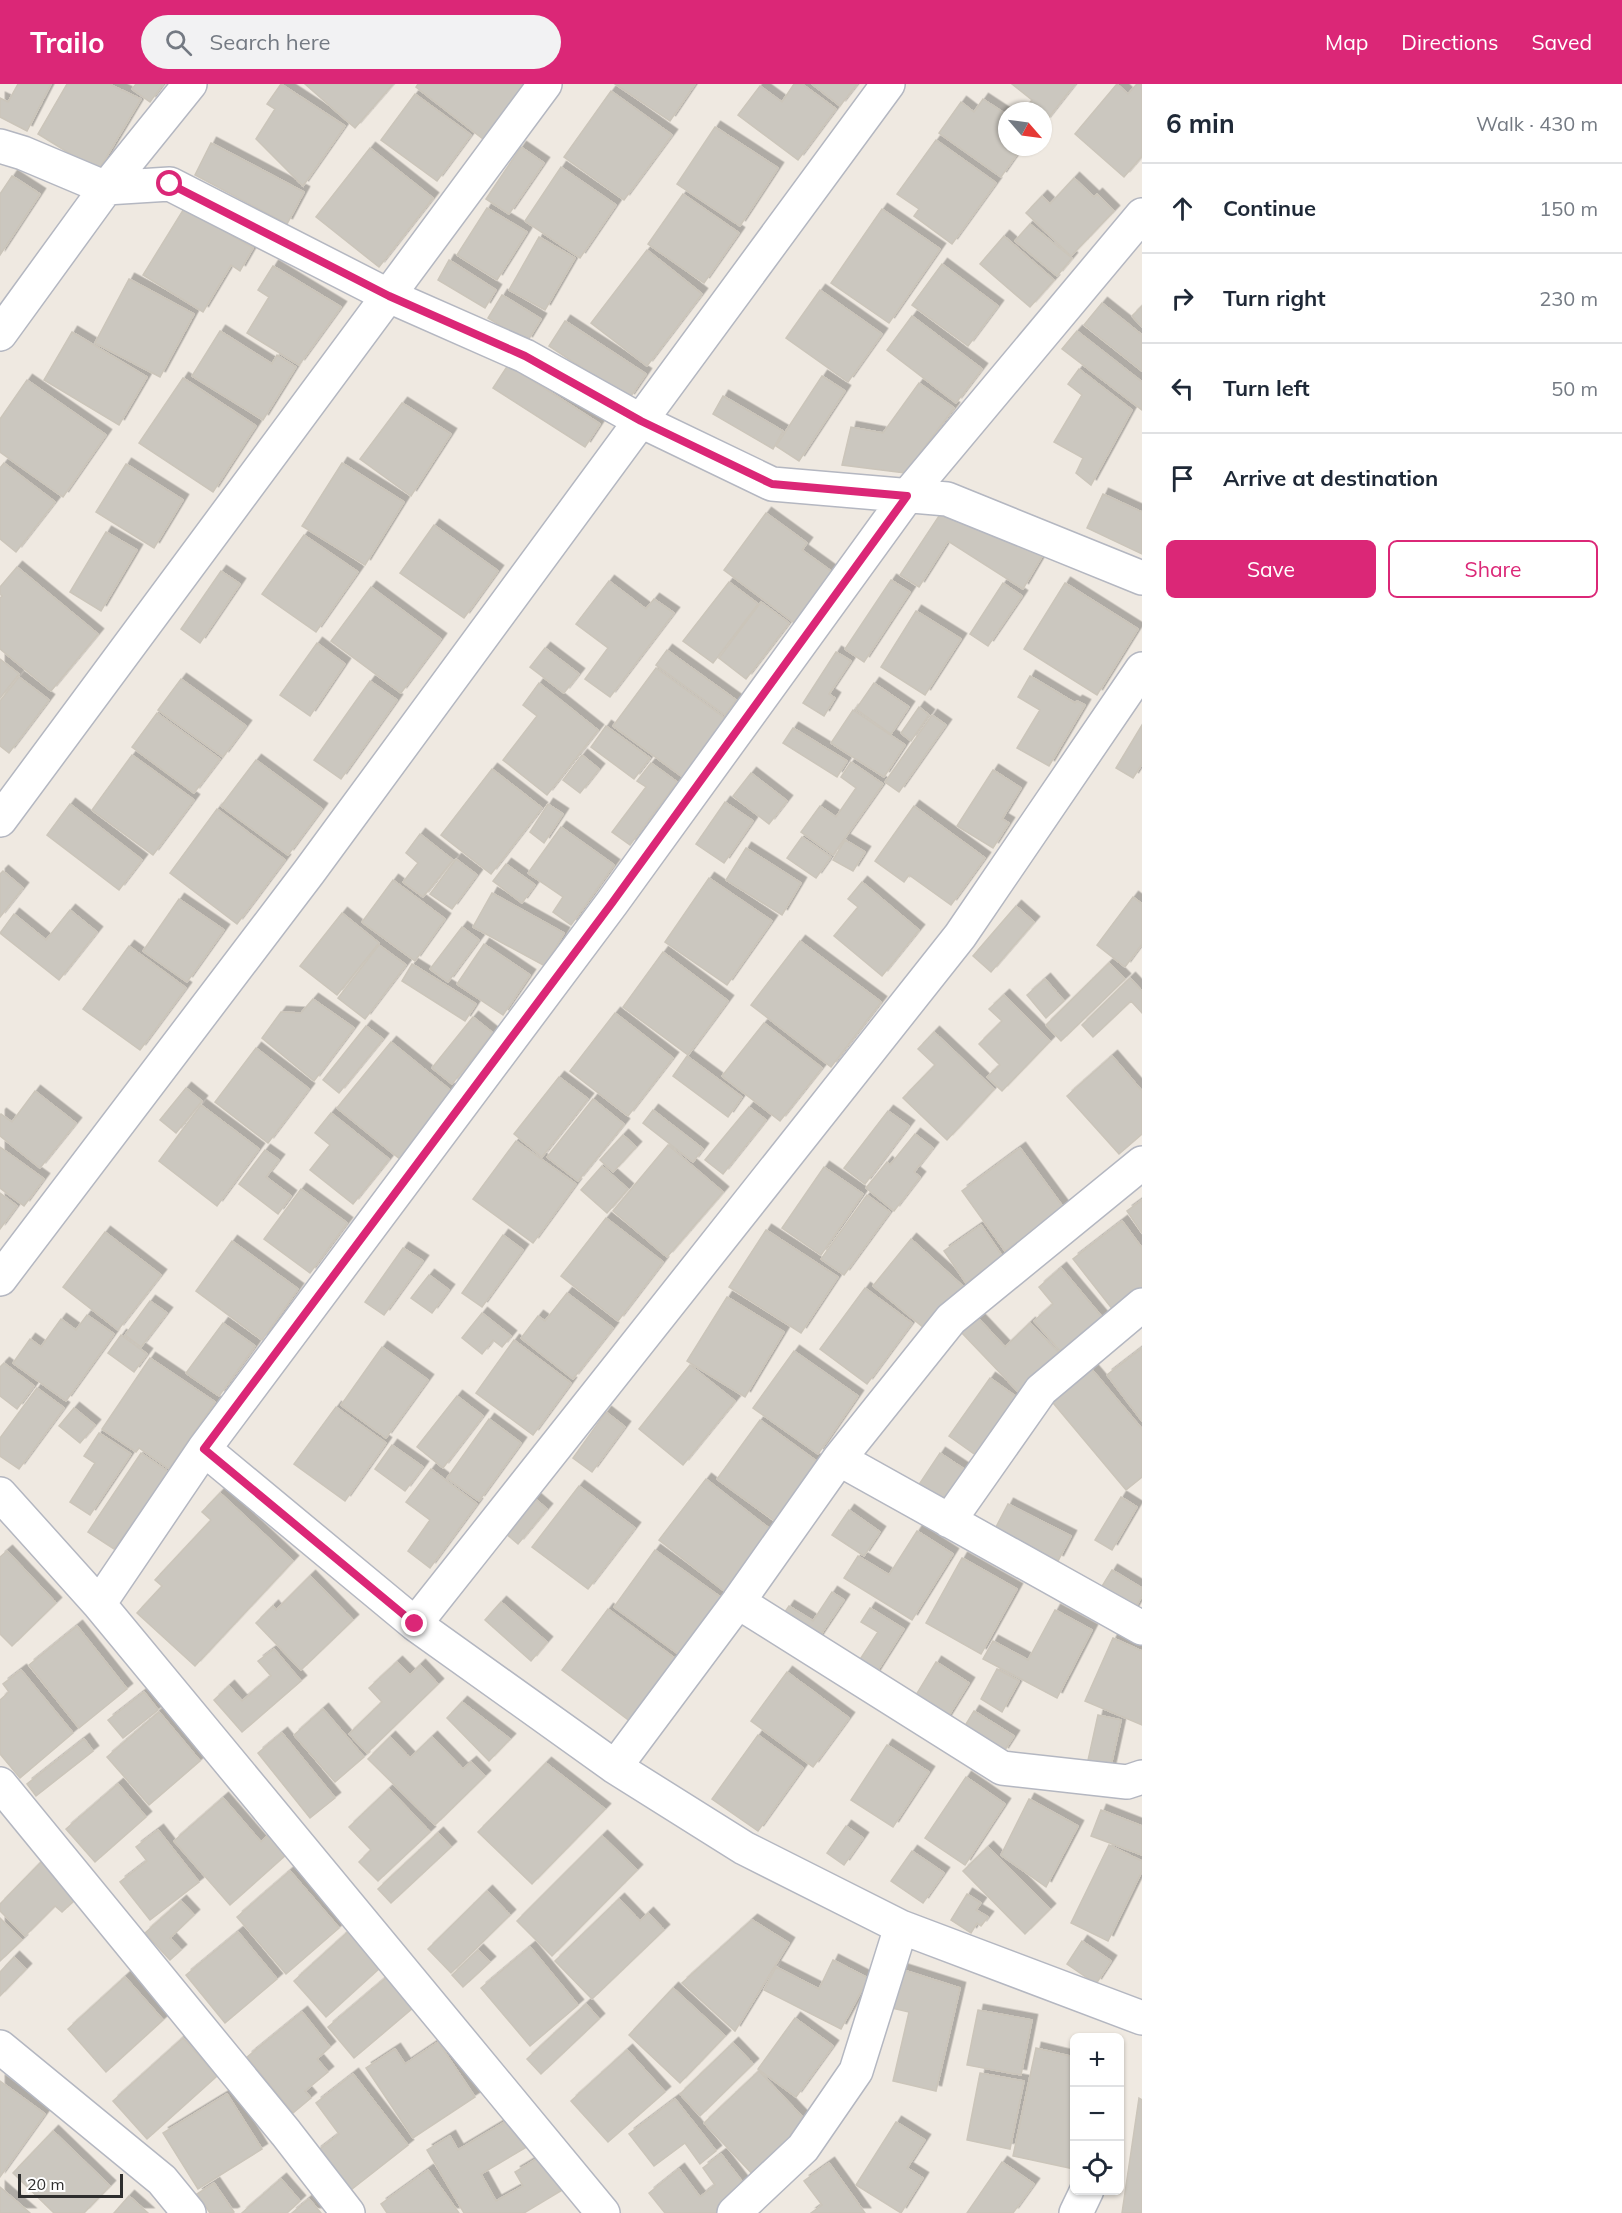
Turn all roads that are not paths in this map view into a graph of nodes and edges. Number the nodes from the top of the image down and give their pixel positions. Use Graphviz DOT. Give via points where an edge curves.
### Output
graph roads {
  1 [pos="190,84"];
  2 [pos="545,84"];
  3 [pos="888,84"];
  4 [pos="0,146"];
  5 [pos="106,188"];
  6 [pos="1142,215"];
  7 [pos="389,296"];
  8 [pos="0,334"];
  9 [pos="641,421"];
  10 [pos="907,496"];
  11 [pos="1142,578"];
  12 [pos="1142,669"];
  13 [pos="0,820"];
  14 [pos="1142,1163"];
  15 [pos="0,1279"];
  16 [pos="1142,1305"];
  17 [pos="204,1449"];
  18 [pos="839,1459"];
  19 [pos="0,1494"];
  20 [pos="949,1521"];
  21 [pos="738,1602"];
  22 [pos="99,1604"];
  23 [pos="415,1624"];
  24 [pos="1142,1628"];
  25 [pos="615,1767"];
  26 [pos="1142,1777"];
  27 [pos="0,1784"];
  28 [pos="900,1927"];
  29 [pos="1142,2018"];
  30 [pos="0,2047"];
  31 [pos="1085,2195"];
  32 [pos="189,2213"];
  33 [pos="348,2213"];
  34 [pos="603,2213"];
  35 [pos="734,2213"];
  36 [pos="1076,2213"];
  1 -- 5 [label="street"];
  2 -- 7 [label="street"];
  3 -- 9 [label="street"];
  4 -- 5 [label="street"];
  5 -- 7 [label="street" via="170,184"];
  5 -- 8 [label="street"];
  6 -- 10 [label="street"];
  7 -- 9 [label="street" via="525,356"];
  7 -- 13 [label="street"];
  9 -- 10 [label="street" via="772,484"];
  9 -- 15 [label="street" via="309,872"];
  10 -- 11 [label="street" via="947,500"];
  10 -- 17 [label="street" via="612,903"];
  12 -- 23 [label="street" via="960,936"];
  14 -- 18 [label="street" via="951,1319"];
  16 -- 20 [label="street" via="1041,1390"];
  17 -- 22 [label="street"];
  17 -- 23 [label="street"];
  18 -- 20 [label="street"];
  18 -- 21 [label="street"];
  19 -- 22 [label="street"];
  20 -- 24 [label="street"];
  21 -- 25 [label="street"];
  21 -- 26 [label="street" via="1002,1768 1127,1782"];
  22 -- 34 [label="street"];
  23 -- 25 [label="street"];
  25 -- 28 [label="street" via="744,1848"];
  27 -- 33 [label="street"];
  28 -- 29 [label="street"];
  28 -- 35 [label="street" via="856,2071 803,2148"];
  30 -- 32 [label="street" via="162,2180"];
  31 -- 36 [label="street"];
}
